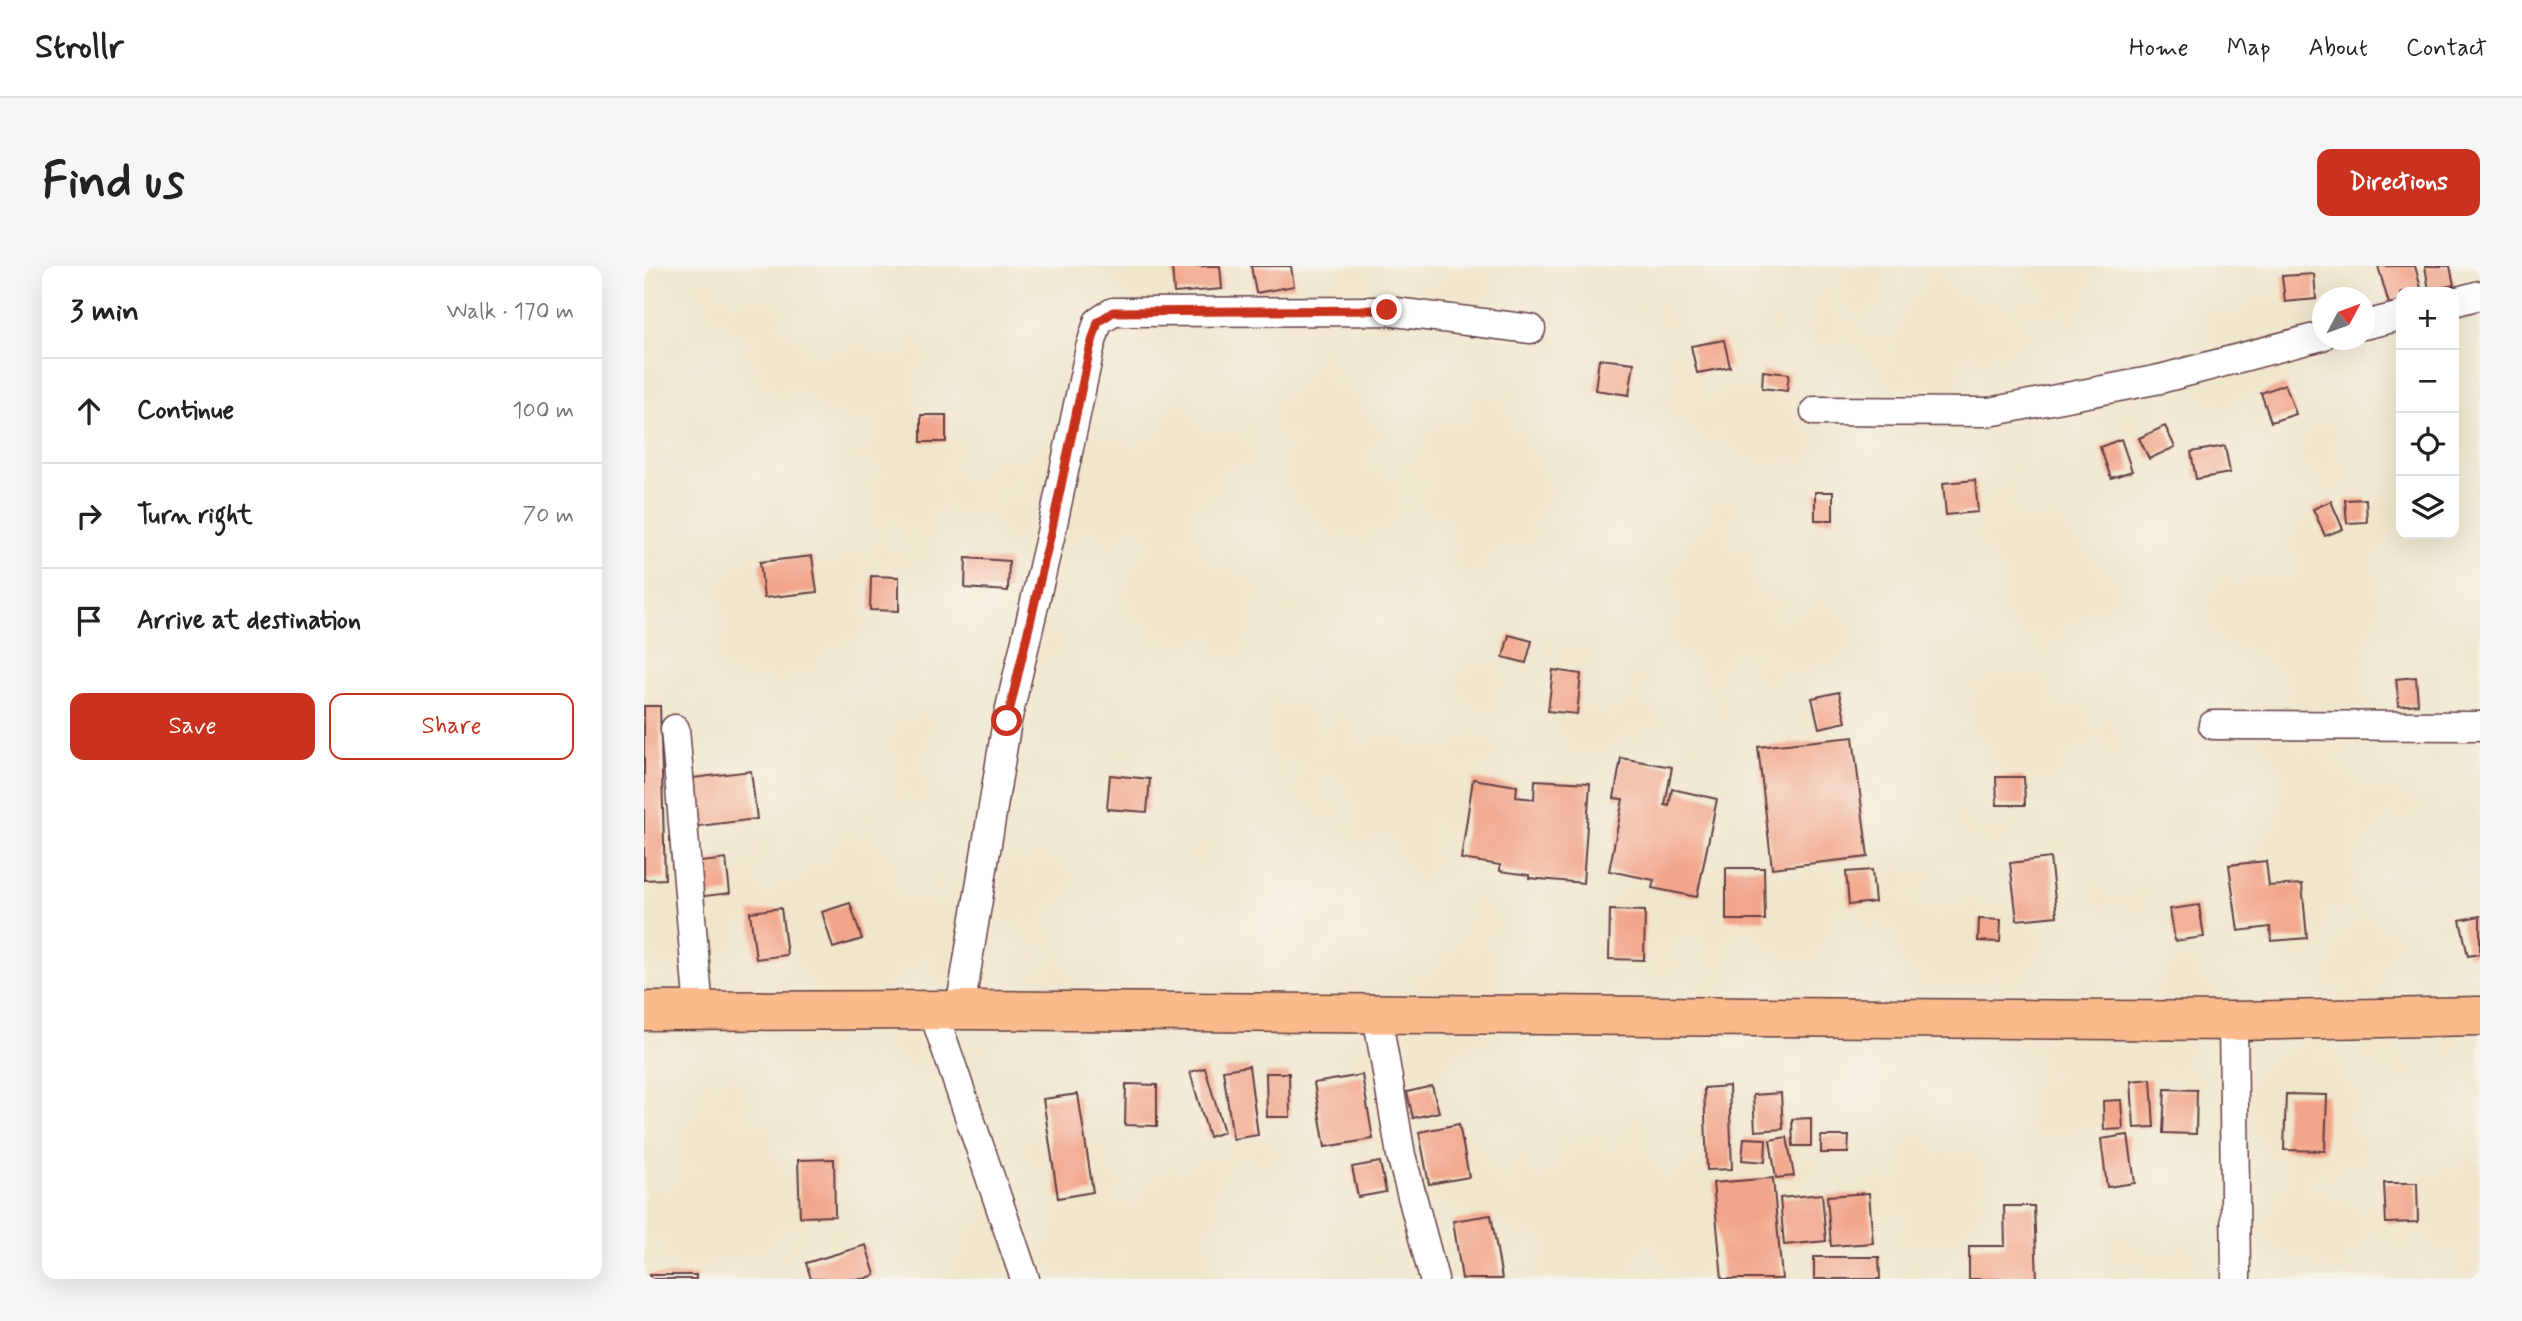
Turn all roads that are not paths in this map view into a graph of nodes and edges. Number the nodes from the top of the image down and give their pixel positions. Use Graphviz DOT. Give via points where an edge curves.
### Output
graph roads {
  1 [pos="2480,295"];
  2 [pos="2459,301"];
  3 [pos="2396,317"];
  4 [pos="2375,323"];
  5 [pos="1531,329"];
  6 [pos="2312,340"];
  7 [pos="1815,411"];
  8 [pos="2213,725"];
  9 [pos="2480,726"];
  10 [pos="675,729"];
  11 [pos="644,1011"];
  12 [pos="699,1011"];
  13 [pos="947,1011"];
  14 [pos="1377,1014"];
  15 [pos="2480,1016"];
  16 [pos="2233,1021"];
  17 [pos="1025,1279"];
  18 [pos="1434,1279"];
  19 [pos="2236,1279"];
  1 -- 2 [label="street"];
  3 -- 4 [label="street"];
  5 -- 13 [label="street" via="1387,310 1113,312 1098,322"];
  6 -- 7 [label="street" via="2160,379 1989,412"];
  8 -- 9 [label="street"];
  10 -- 12 [label="street"];
  11 -- 12 [label="highway"];
  12 -- 13 [label="highway"];
  13 -- 14 [label="highway"];
  13 -- 17 [label="street"];
  14 -- 16 [label="highway"];
  14 -- 18 [label="street" via="1401,1155"];
  15 -- 16 [label="highway"];
  16 -- 19 [label="street"];
}
